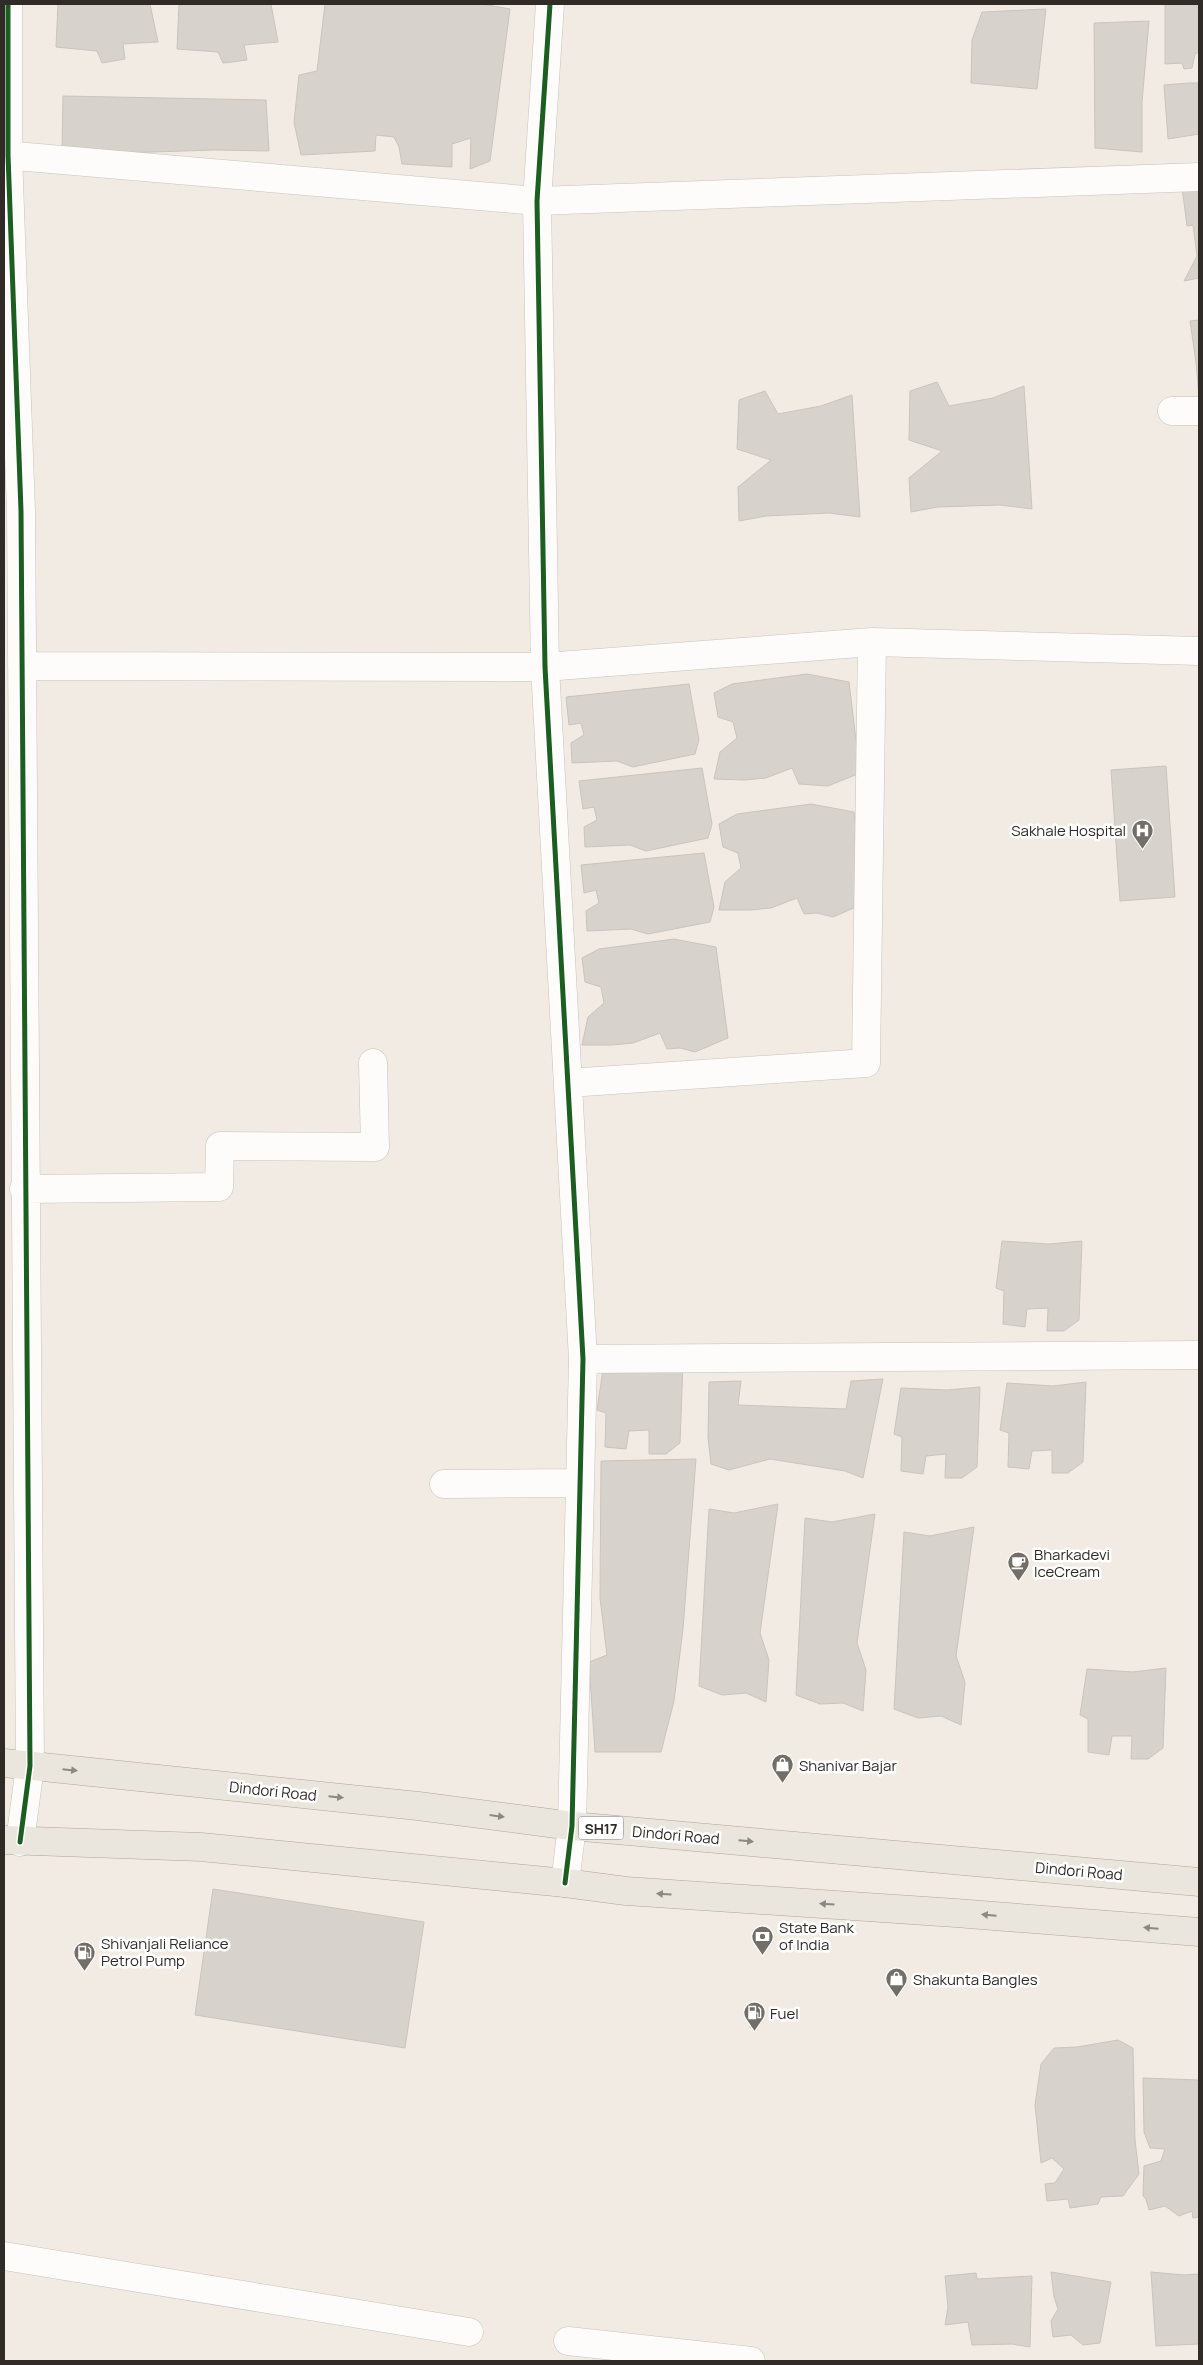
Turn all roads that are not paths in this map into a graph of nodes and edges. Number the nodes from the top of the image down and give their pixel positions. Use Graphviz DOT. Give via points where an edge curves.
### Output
graph roads {
  1 [pos="8,4"];
  2 [pos="550,4"];
  3 [pos="6,155"];
  4 [pos="1199,177"];
  5 [pos="537,201"];
  6 [pos="1199,410"];
  7 [pos="1172,411"];
  8 [pos="872,642"];
  9 [pos="1199,651"];
  10 [pos="22,666"];
  11 [pos="546,667"];
  12 [pos="13,809"];
  13 [pos="373,1063"];
  14 [pos="568,1083"];
  15 [pos="14,1126"];
  16 [pos="24,1189"];
  17 [pos="1199,1355"];
  18 [pos="583,1360"];
  19 [pos="580,1482"];
  20 [pos="444,1484"];
  21 [pos="17,1764"];
  22 [pos="572,1826"];
  23 [pos="12,1841"];
  24 [pos="1199,1882"];
  25 [pos="565,1883"];
  26 [pos="1199,1932"];
  27 [pos="4,2256"];
  28 [pos="469,2332"];
  29 [pos="568,2341"];
  30 [pos="751,2361"];
  1 -- 3 [label="street"];
  2 -- 5 [label="street"];
  3 -- 5 [label="street"];
  3 -- 10 [label="street" via="20,501"];
  4 -- 5 [label="street"];
  5 -- 11 [label="street"];
  6 -- 7 [label="street"];
  8 -- 9 [label="street"];
  8 -- 11 [label="street"];
  8 -- 14 [label="street" via="866,1063"];
  10 -- 11 [label="street"];
  10 -- 12 [label="street"];
  11 -- 14 [label="street"];
  12 -- 15 [label="street"];
  13 -- 16 [label="street" via="376,1147 220,1146 219,1187"];
  14 -- 18 [label="street"];
  15 -- 16 [label="street"];
  16 -- 21 [label="street"];
  17 -- 18 [label="street"];
  18 -- 19 [label="street"];
  19 -- 20 [label="street"];
  19 -- 22 [label="street"];
  21 -- 22 [label="main road, Dindori Road / SH17, one-way" via="418,1806"];
  21 -- 23 [label="street"];
  22 -- 24 [label="main road, Dindori Road / SH17, one-way"];
  22 -- 25 [label="street"];
  23 -- 25 [label="main road" via="201,1847"];
  26 -- 25 [label="main road, one-way" via="956,1912 626,1891"];
  27 -- 28 [label="street"];
  29 -- 30 [label="street"];
}
